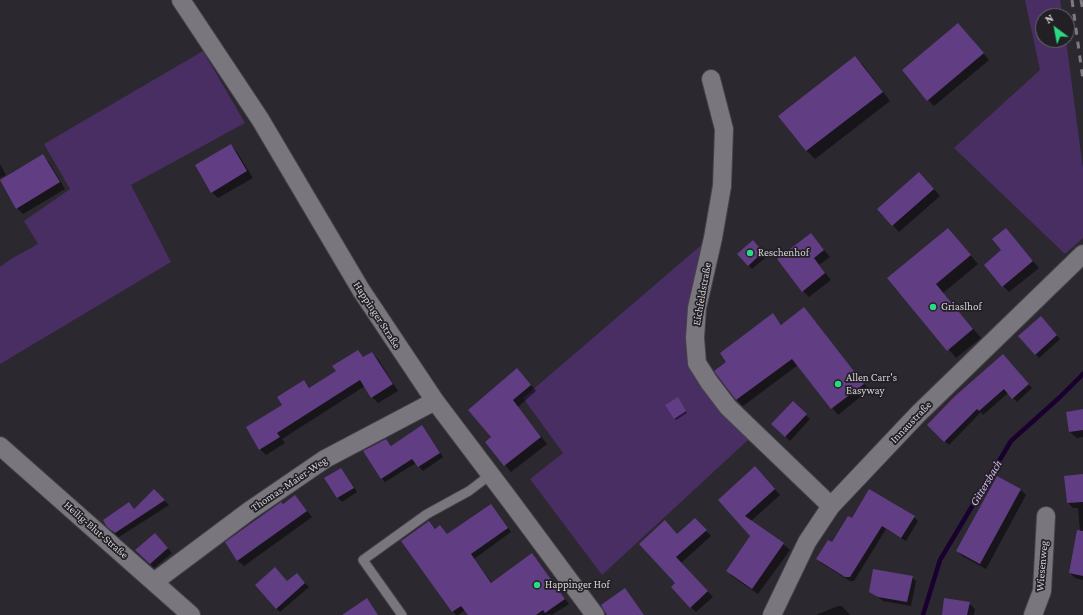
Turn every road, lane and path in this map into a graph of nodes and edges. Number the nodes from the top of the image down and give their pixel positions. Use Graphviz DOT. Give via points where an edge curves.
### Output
graph roads {
  1 [pos="181,0"];
  2 [pos="711,79"];
  3 [pos="1083,254"];
  4 [pos="434,401"];
  5 [pos="0,446"];
  6 [pos="490,475"];
  7 [pos="831,506"];
  8 [pos="1046,516"];
  9 [pos="154,582"];
  10 [pos="191,615"];
  11 [pos="402,615"];
  12 [pos="595,615"];
  13 [pos="772,615"];
  14 [pos="1033,615"];
  1 -- 4 [label="street, Happinger Straße" via="260,119 361,290"];
  2 -- 7 [label="street, Eichfeldstraße" via="724,129 722,186 697,308 697,363 728,407"];
  3 -- 7 [label="street, Innaustraße" via="918,414"];
  4 -- 6 [label="street, Happinger Straße"];
  4 -- 9 [label="street, Thomas-Maier-Weg" via="325,459 249,511"];
  5 -- 9 [label="street, Heilig-Blut-Straße"];
  6 -- 11 [label="lane" via="469,492 427,514 363,560"];
  6 -- 12 [label="street, Happinger Straße"];
  7 -- 13 [label="street, Innaustraße" via="807,542"];
  8 -- 14 [label="street, Wiesenweg" via="1042,591"];
  9 -- 10 [label="street, Heilig-Blut-Straße"];
}
